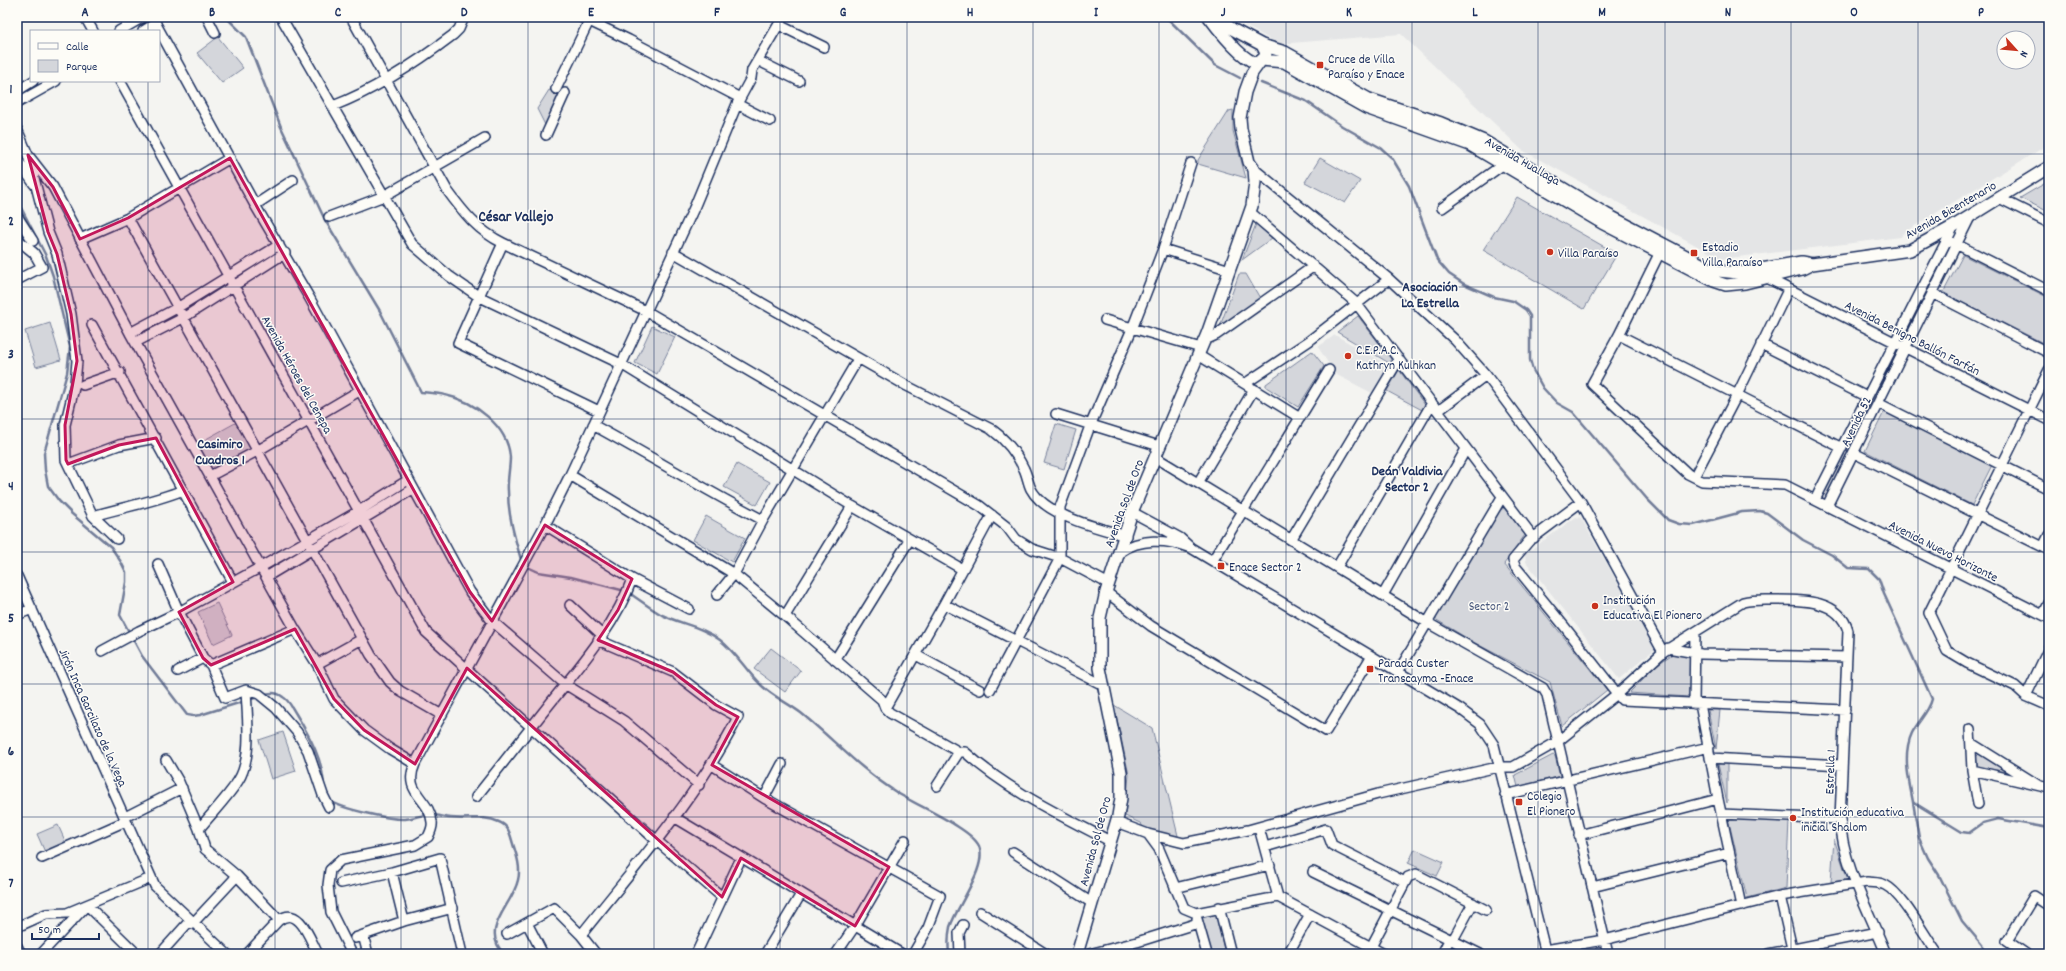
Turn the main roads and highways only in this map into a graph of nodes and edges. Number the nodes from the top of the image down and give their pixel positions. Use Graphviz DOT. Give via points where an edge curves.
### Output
graph roads {
  1 [pos="1209,17"];
  2 [pos="1216,17"];
  3 [pos="1261,44"];
  4 [pos="1255,60"];
  5 [pos="1508,161"];
  6 [pos="2049,167"];
  7 [pos="1662,248"];
  8 [pos="1812,264"];
  9 [pos="1755,270"];
  10 [pos="1765,277"];
  11 [pos="1077,954"];
  1 -- 4 [label="main road" via="1240,52"];
  2 -- 3 [label="main road, Avenida Huallaga" via="1232,29"];
  3 -- 4 [label="main road" via="1266,53"];
  3 -- 4 [label="main road" via="1255,43 1249,46 1247,51"];
  3 -- 5 [label="main road, Avenida Huallaga" via="1285,52 1369,100 1463,132"];
  4 -- 5 [label="main road, Avenida Huallaga" via="1284,62 1366,108"];
  4 -- 11 [label="main road, Avenida Sol de Oro" via="1240,118 1240,129 1249,162 1254,169 1255,182 1250,212 1201,348 1132,512 1100,618 1100,668 1121,772 1121,798"];
  5 -- 7 [label="main road, Avenida Huallaga" via="1602,223"];
  6 -- 8 [label="main road, Avenida Bicentenario" via="1954,226 1942,238 1901,252"];
  7 -- 9 [label="main road, Avenida Huallaga" via="1718,271 1730,273"];
  7 -- 10 [label="main road, Avenida Huallaga" via="1726,285"];
  8 -- 9 [label="main road, Avenida Bicentenario" via="1801,262"];
  8 -- 10 [label="main road, Avenida Bicentenario" via="1793,272"];
}
